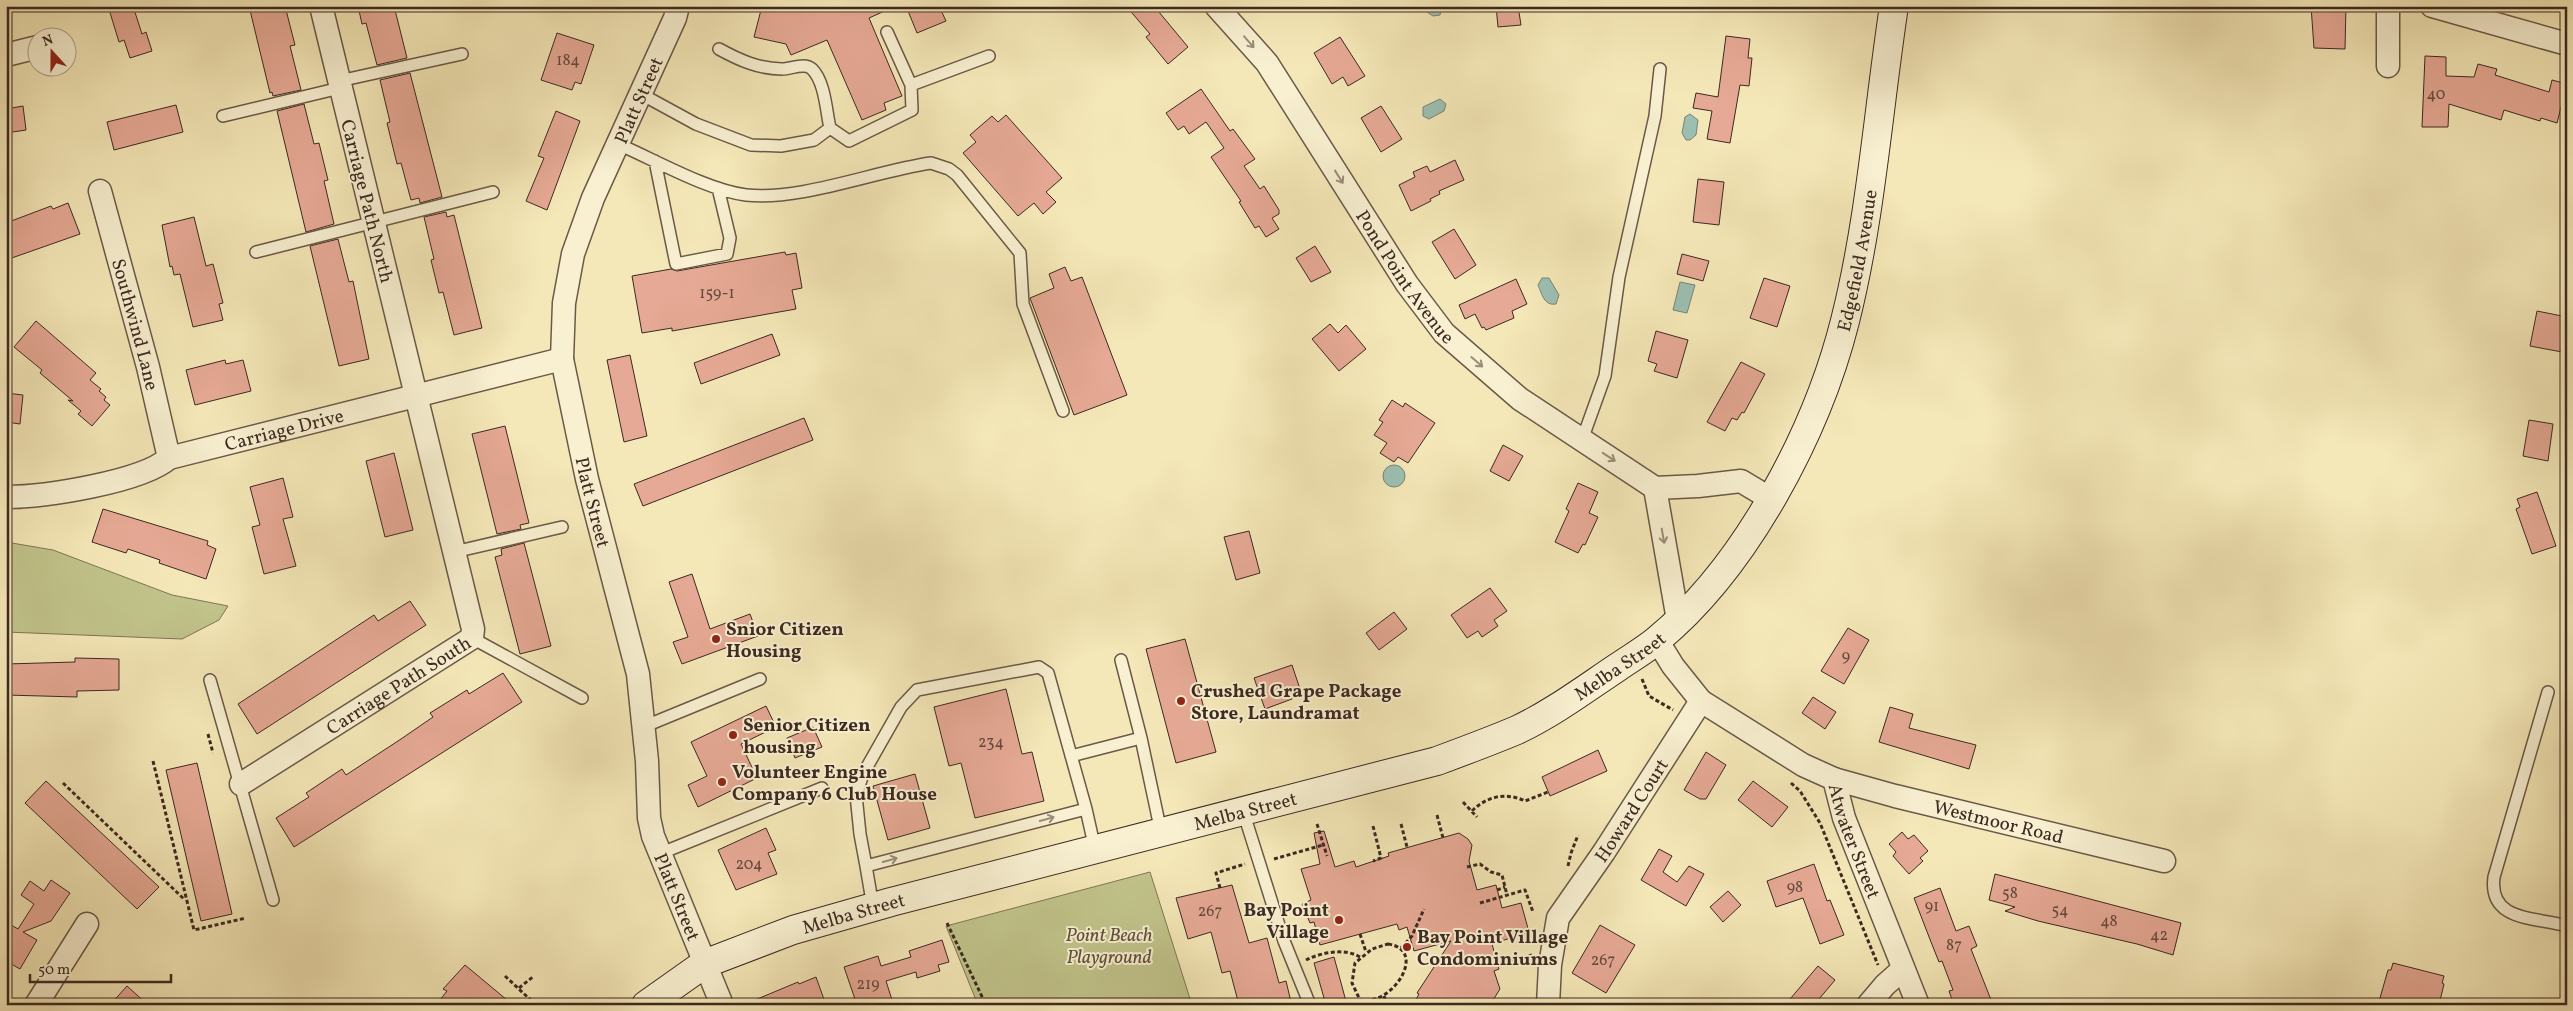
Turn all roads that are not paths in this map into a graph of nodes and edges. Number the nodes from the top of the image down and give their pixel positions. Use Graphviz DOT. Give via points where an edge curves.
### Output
graph roads {
  1 [pos="321,6"];
  2 [pos="678,6"];
  3 [pos="1216,6"];
  4 [pos="1894,6"];
  5 [pos="2388,6"];
  6 [pos="2432,6"];
  7 [pos="887,32"];
  8 [pos="2567,44"];
  9 [pos="719,49"];
  10 [pos="28,50"];
  11 [pos="462,54"];
  12 [pos="6,55"];
  13 [pos="989,56"];
  14 [pos="2388,66"];
  15 [pos="1660,69"];
  16 [pos="339,84"];
  17 [pos="911,85"];
  18 [pos="641,94"];
  19 [pos="223,116"];
  20 [pos="830,128"];
  21 [pos="618,144"];
  22 [pos="656,160"];
  23 [pos="718,188"];
  24 [pos="100,191"];
  25 [pos="493,192"];
  26 [pos="374,223"];
  27 [pos="256,252"];
  28 [pos="562,359"];
  29 [pos="417,396"];
  30 [pos="1063,411"];
  31 [pos="1582,440"];
  32 [pos="169,458"];
  33 [pos="1655,488"];
  34 [pos="6,497"];
  35 [pos="1771,499"];
  36 [pos="562,527"];
  37 [pos="454,552"];
  38 [pos="1678,620"];
  39 [pos="472,638"];
  40 [pos="1657,640"];
  41 [pos="1121,660"];
  42 [pos="760,678"];
  43 [pos="210,680"];
  44 [pos="2548,692"];
  45 [pos="582,698"];
  46 [pos="1695,710"];
  47 [pos="643,727"];
  48 [pos="1141,738"];
  49 [pos="1071,756"];
  50 [pos="1834,779"];
  51 [pos="240,784"];
  52 [pos="822,788"];
  53 [pos="1086,809"];
  54 [pos="1243,811"];
  55 [pos="1161,832"];
  56 [pos="1095,849"];
  57 [pos="659,854"];
  58 [pos="2164,861"];
  59 [pos="866,866"];
  60 [pos="273,900"];
  61 [pos="873,907"];
  62 [pos="87,924"];
  63 [pos="2567,926"];
  64 [pos="704,964"];
  65 [pos="1904,969"];
  66 [pos="36,1005"];
  67 [pos="646,1005"];
  68 [pos="722,1005"];
  69 [pos="1310,1005"];
  70 [pos="1548,1005"];
  71 [pos="1868,1005"];
  72 [pos="1918,1005"];
  1 -- 16 [label="street, Carriage Path North"];
  2 -- 18 [label="street, Platt Street"];
  3 -- 31 [label="street, Pond Point Avenue, one-way" via="1267,63 1407,284 1444,333 1520,399"];
  4 -- 35 [label="main road, Edgefield Avenue" via="1861,241 1845,321 1816,410"];
  5 -- 14 [label="street"];
  6 -- 8 [label="street"];
  7 -- 17 [label="lane"];
  9 -- 20 [label="lane" via="761,67 811,67 820,82"];
  10 -- 12 [label="street"];
  11 -- 16 [label="lane"];
  13 -- 17 [label="lane"];
  15 -- 31 [label="lane" via="1655,116 1619,277 1605,376"];
  16 -- 19 [label="lane"];
  16 -- 26 [label="street, Carriage Path North"];
  17 -- 20 [label="lane" via="912,110 849,141"];
  18 -- 20 [label="lane" via="696,124 751,145 781,146 814,140"];
  18 -- 21 [label="street, Platt Street"];
  21 -- 22 [label="lane"];
  21 -- 28 [label="street, Platt Street" via="593,198 573,254 564,303"];
  22 -- 23 [label="lane"];
  22 -- 23 [label="lane" via="676,264 727,254 730,238"];
  23 -- 30 [label="lane" via="748,195 765,194 831,185 931,163 949,169 1020,253 1023,304"];
  24 -- 32 [label="street, Southwind Lane"];
  25 -- 26 [label="lane"];
  26 -- 27 [label="lane"];
  26 -- 29 [label="street, Carriage Path North"];
  28 -- 29 [label="street, Carriage Drive"];
  28 -- 47 [label="street, Platt Street" via="587,479 638,674"];
  29 -- 32 [label="street, Carriage Drive"];
  29 -- 37 [label="street, Carriage Path South"];
  31 -- 33 [label="street, Pond Point Avenue, one-way"];
  32 -- 34 [label="street, Carriage Drive" via="147,472 25,497"];
  33 -- 35 [label="street" via="1741,481"];
  33 -- 38 [label="street, one-way"];
  35 -- 38 [label="main road, Melba Street" via="1733,559"];
  36 -- 37 [label="lane"];
  37 -- 39 [label="street, Carriage Path South" via="473,629"];
  38 -- 40 [label="main road, Melba Street"];
  39 -- 45 [label="lane"];
  39 -- 51 [label="street, Carriage Path South"];
  40 -- 46 [label="street, Atwater Street"];
  40 -- 54 [label="main road, Melba Street" via="1565,704 1518,729 1437,761"];
  41 -- 48 [label="lane"];
  42 -- 47 [label="lane"];
  43 -- 51 [label="lane"];
  44 -- 63 [label="lane" via="2493,888 2496,900 2505,911"];
  46 -- 50 [label="street, Atwater Street"];
  46 -- 70 [label="street, Howard Court" via="1558,918"];
  47 -- 57 [label="street, Platt Street" via="649,818"];
  48 -- 49 [label="lane"];
  48 -- 55 [label="lane"];
  49 -- 53 [label="lane"];
  49 -- 59 [label="lane" via="1048,673 1039,667 917,690 901,707 863,774 856,795"];
  50 -- 58 [label="street, Westmoor Road"];
  50 -- 65 [label="street, Atwater Street" via="1844,818"];
  51 -- 60 [label="lane"];
  52 -- 57 [label="lane"];
  53 -- 56 [label="lane"];
  59 -- 53 [label="lane, one-way"];
  54 -- 55 [label="main road, Melba Street"];
  54 -- 69 [label="lane"];
  55 -- 56 [label="main road, Melba Street"];
  56 -- 61 [label="main road, Melba Street"];
  57 -- 64 [label="street, Platt Street"];
  59 -- 61 [label="lane"];
  61 -- 64 [label="main road, Melba Street" via="794,930"];
  62 -- 66 [label="street"];
  64 -- 67 [label="main road, Melba Street"];
  64 -- 68 [label="street, Platt Street"];
  65 -- 71 [label="street"];
  65 -- 72 [label="street, Atwater Street"];
}
